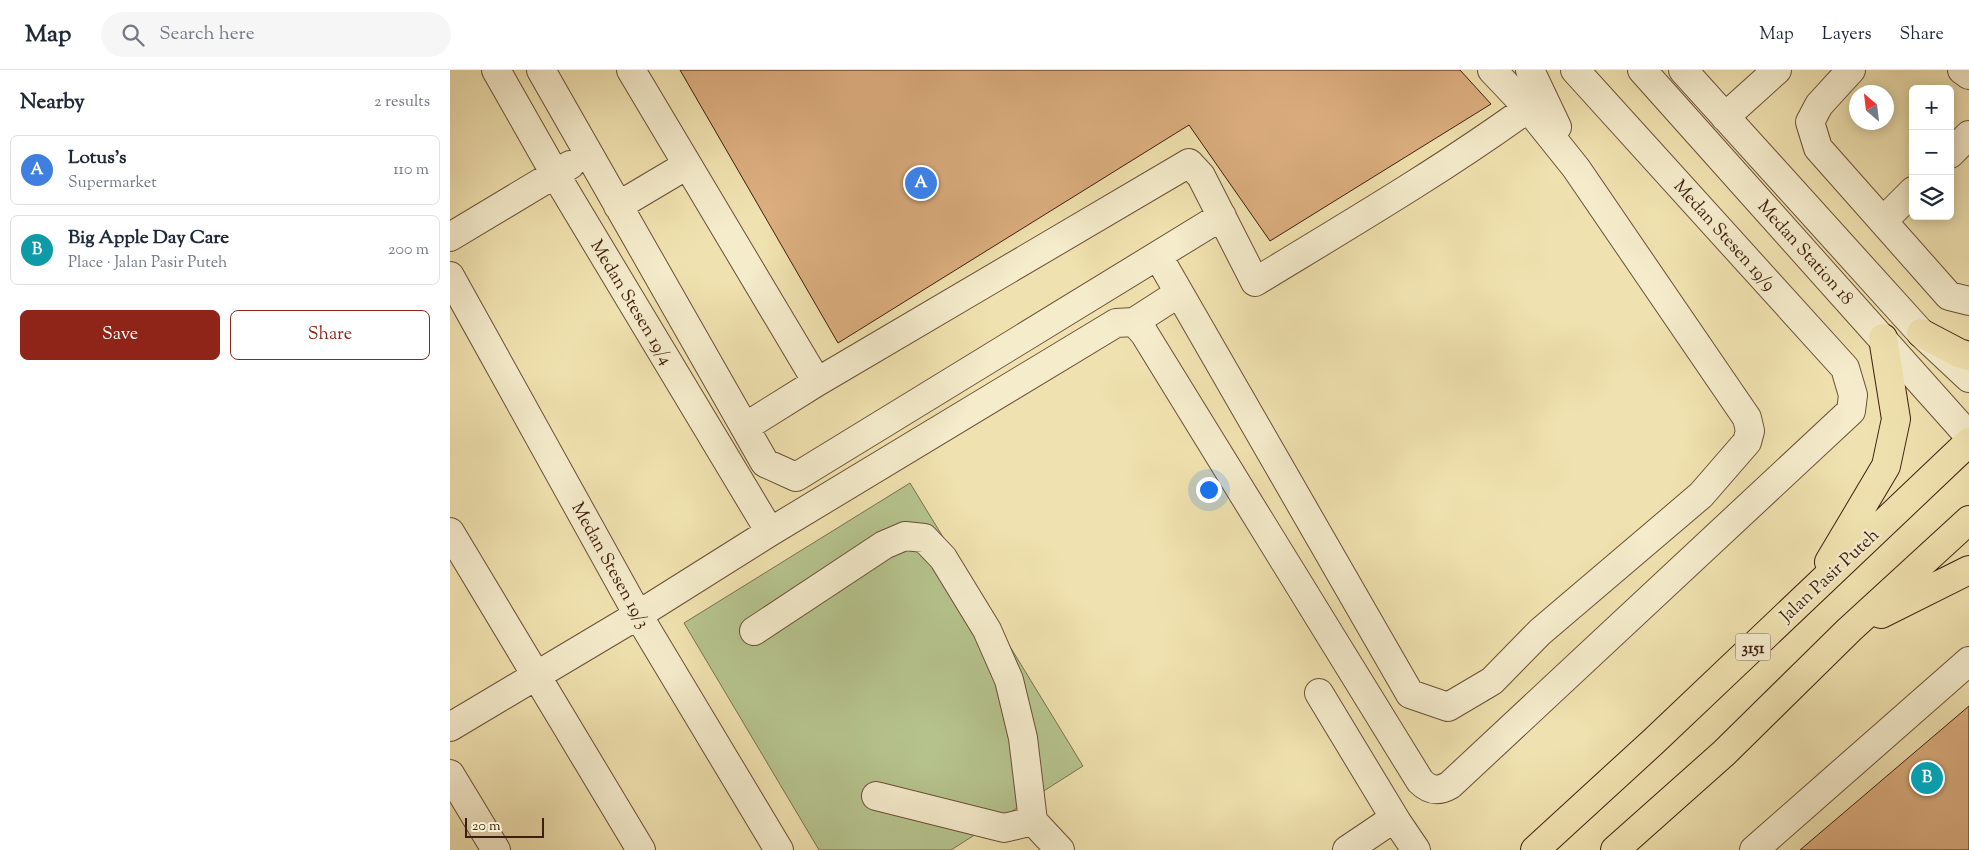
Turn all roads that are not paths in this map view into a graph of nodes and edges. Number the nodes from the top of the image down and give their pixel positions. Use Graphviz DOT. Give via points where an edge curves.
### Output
graph roads {
  1 [pos="496,70"];
  2 [pos="541,70"];
  3 [pos="631,70"];
  4 [pos="1492,70"];
  5 [pos="1530,70"];
  6 [pos="1575,70"];
  7 [pos="1642,70"];
  8 [pos="1683,70"];
  9 [pos="1777,70"];
  10 [pos="1851,70"];
  11 [pos="1962,70"];
  12 [pos="1969,75"];
  13 [pos="1528,108"];
  14 [pos="1725,117"];
  15 [pos="1969,135"];
  16 [pos="1954,150"];
  17 [pos="588,153"];
  18 [pos="687,165"];
  19 [pos="1576,168"];
  20 [pos="555,174"];
  21 [pos="1909,195"];
  22 [pos="618,206"];
  23 [pos="1222,216"];
  24 [pos="1883,221"];
  25 [pos="450,237"];
  26 [pos="1158,256"];
  27 [pos="450,276"];
  28 [pos="1179,293"];
  29 [pos="1969,301"];
  30 [pos="1134,322"];
  31 [pos="1921,333"];
  32 [pos="1883,338"];
  33 [pos="1969,356"];
  34 [pos="1969,378"];
  35 [pos="817,382"];
  36 [pos="745,427"];
  37 [pos="1969,436"];
  38 [pos="1969,442"];
  39 [pos="1969,520"];
  40 [pos="450,532"];
  41 [pos="770,532"];
  42 [pos="1969,570"];
  43 [pos="1812,589"];
  44 [pos="638,616"];
  45 [pos="1849,630"];
  46 [pos="754,631"];
  47 [pos="1969,661"];
  48 [pos="537,676"];
  49 [pos="1319,693"];
  50 [pos="450,727"];
  51 [pos="450,774"];
  52 [pos="876,796"];
  53 [pos="1033,821"];
  54 [pos="1397,822"];
  55 [pos="496,850"];
  56 [pos="641,850"];
  57 [pos="779,850"];
  58 [pos="1060,850"];
  59 [pos="1347,850"];
  60 [pos="1416,850"];
  61 [pos="1535,850"];
  62 [pos="1615,850"];
  63 [pos="1754,850"];
  1 -- 20 [label="street, Medan Stesen 19/4"];
  2 -- 17 [label="street"];
  3 -- 18 [label="street"];
  4 -- 13 [label="street"];
  5 -- 19 [label="street"];
  6 -- 30 [label="street, Medan Stesen 19/9" via="1844,368 1852,395 1851,411 1450,785 1434,790 1420,781 1144,333"];
  7 -- 32 [label="street, Medan Station 18"];
  8 -- 14 [label="street, Medan Station 18"];
  9 -- 14 [label="street"];
  10 -- 24 [label="street" via="1819,105 1810,122 1818,148"];
  11 -- 12 [label="street"];
  13 -- 19 [label="street"];
  13 -- 23 [label="street" via="1493,134 1255,282"];
  14 -- 31 [label="street, Medan Station 18"];
  15 -- 16 [label="street"];
  17 -- 20 [label="street"];
  17 -- 22 [label="street"];
  18 -- 22 [label="street"];
  18 -- 35 [label="street"];
  19 -- 28 [label="street" via="1747,418 1750,430 1747,442 1701,495 1540,632 1492,681 1448,707 1410,694"];
  20 -- 25 [label="street"];
  20 -- 41 [label="street, Medan Stesen 19/4"];
  21 -- 24 [label="street"];
  22 -- 36 [label="street"];
  23 -- 26 [label="street"];
  23 -- 35 [label="street" via="1201,176 1189,163"];
  24 -- 29 [label="street" via="1949,296"];
  26 -- 28 [label="street"];
  26 -- 36 [label="street" via="796,477 765,463"];
  27 -- 44 [label="street, Medan Stesen 19/3"];
  28 -- 30 [label="street"];
  30 -- 41 [label="street" via="1116,323"];
  31 -- 33 [label="main road"];
  31 -- 34 [label="street, Medan Station 18"];
  32 -- 37 [label="street, Medan Station 18"];
  32 -- 43 [label="main road" via="1896,419 1886,466"];
  35 -- 36 [label="street"];
  38 -- 43 [label="main road, Jalan Pasir Puteh / 3151"];
  39 -- 45 [label="main road"];
  40 -- 48 [label="street"];
  41 -- 44 [label="street"];
  42 -- 45 [label="main road"];
  43 -- 61 [label="main road, Jalan Pasir Puteh / 3151" via="1647,748"];
  44 -- 48 [label="street"];
  44 -- 57 [label="street, Medan Stesen 19/3"];
  45 -- 62 [label="main road" via="1724,754"];
  46 -- 53 [label="street" via="884,546 905,536 924,538 943,558 987,630 1009,680 1023,738"];
  47 -- 63 [label="street"];
  48 -- 50 [label="street"];
  48 -- 56 [label="street"];
  49 -- 54 [label="street"];
  51 -- 55 [label="street"];
  52 -- 53 [label="street" via="1004,828"];
  53 -- 58 [label="street"];
  54 -- 59 [label="street" via="1390,821"];
  54 -- 60 [label="street"];
}
